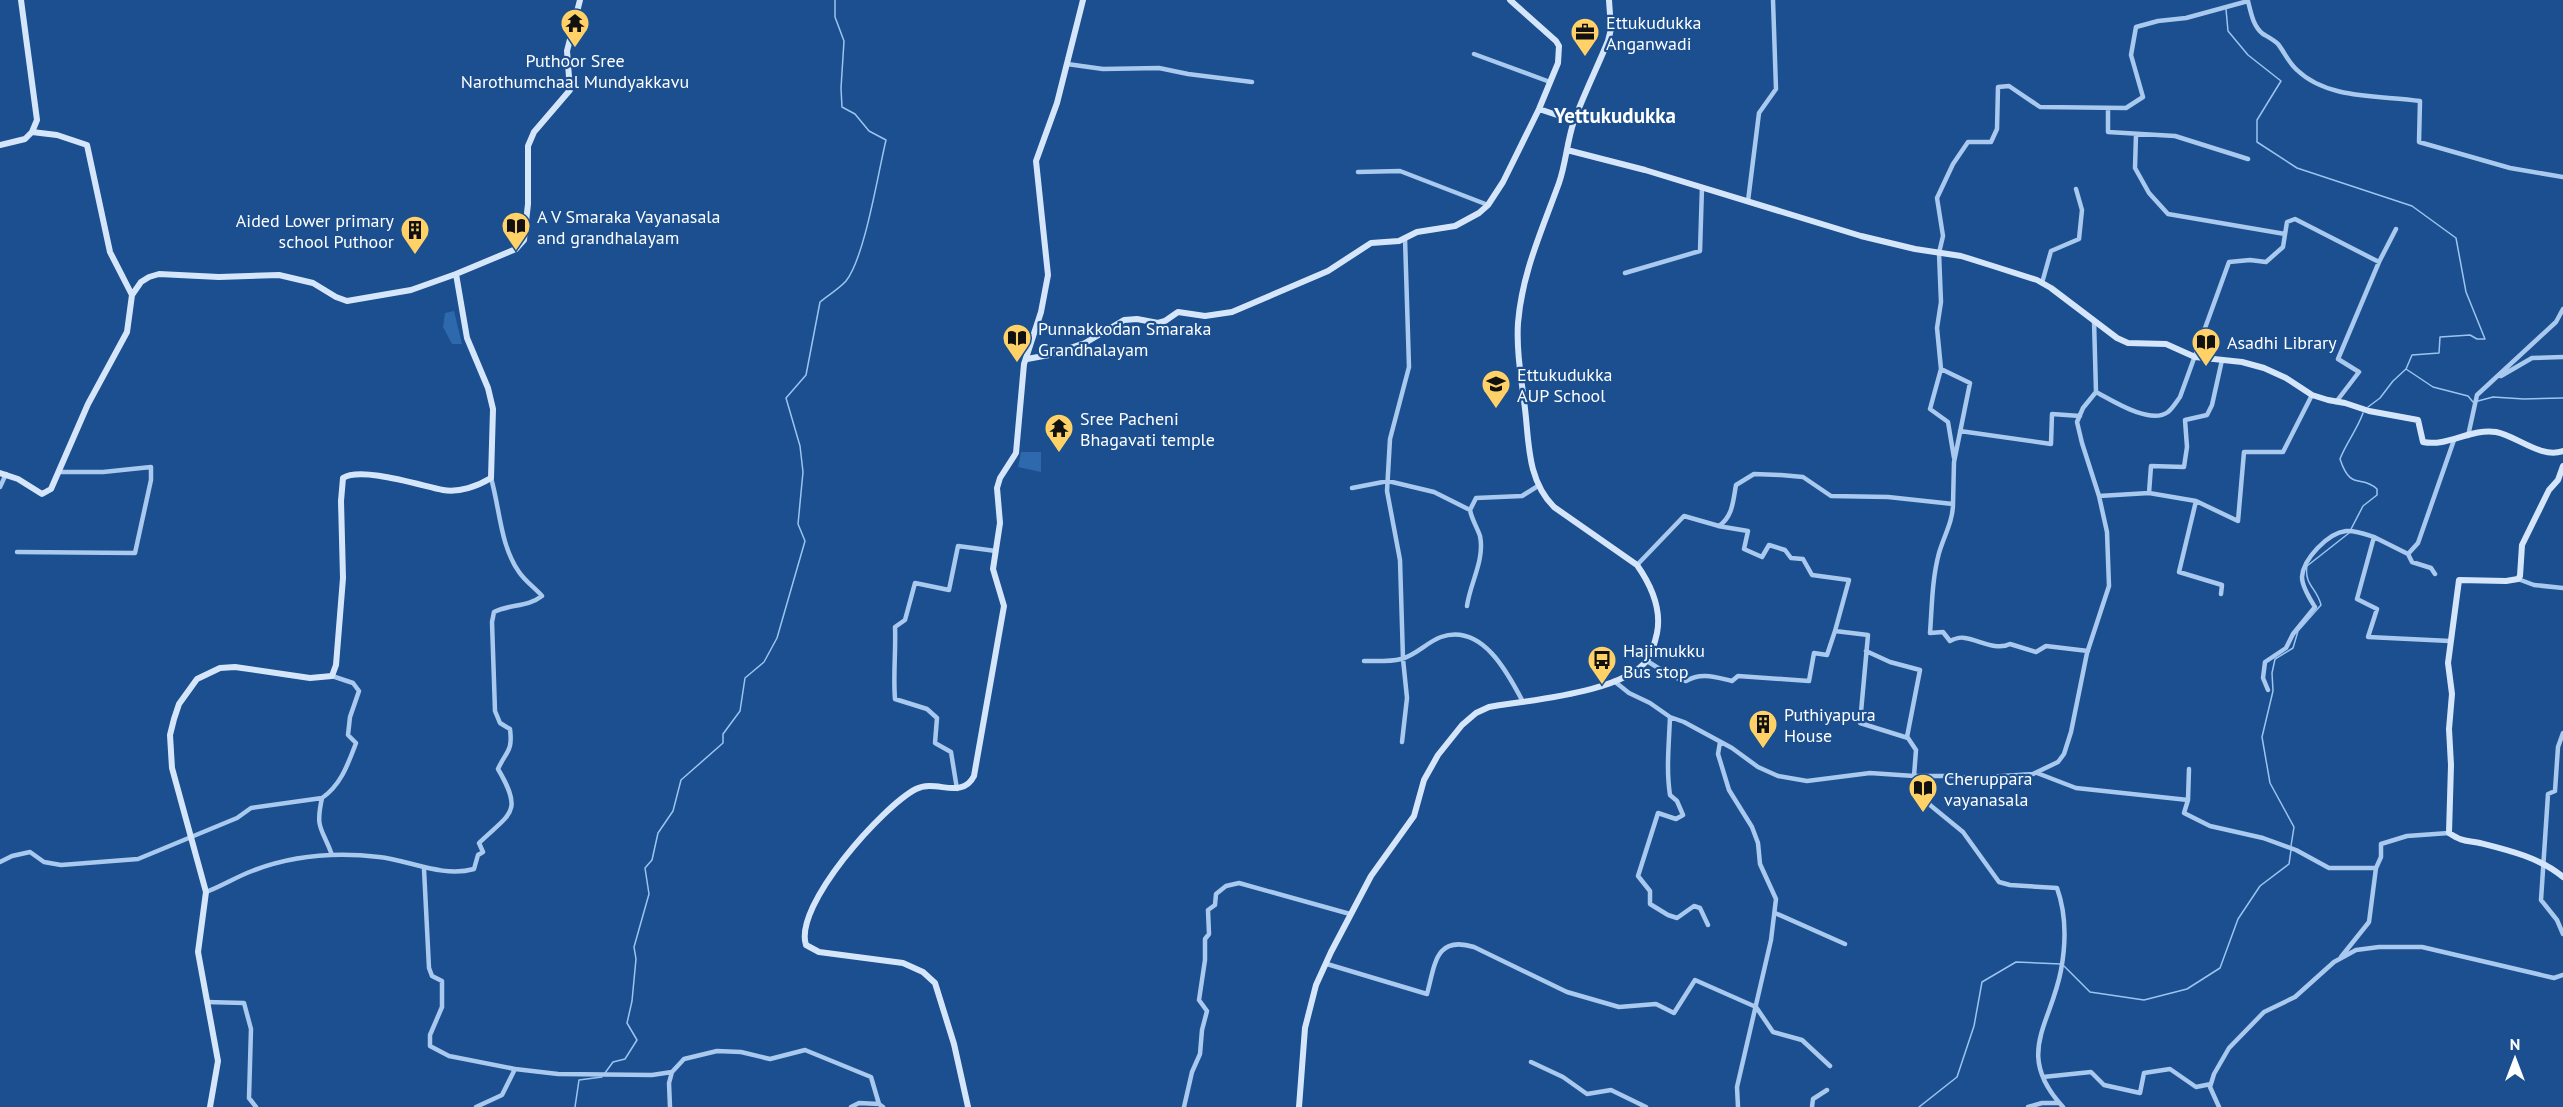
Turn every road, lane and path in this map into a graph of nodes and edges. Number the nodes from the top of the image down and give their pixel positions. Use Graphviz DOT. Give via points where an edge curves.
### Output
graph roads {
  1 [pos="21,0"];
  2 [pos="580,0"];
  3 [pos="1083,0"];
  4 [pos="1510,0"];
  5 [pos="1609,0"];
  6 [pos="1773,0"];
  7 [pos="1474,54"];
  8 [pos="1067,64"];
  9 [pos="1252,82"];
  10 [pos="1550,82"];
  11 [pos="2108,108"];
  12 [pos="1539,109"];
  13 [pos="1575,120"];
  14 [pos="32,132"];
  15 [pos="2136,134"];
  16 [pos="0,145"];
  17 [pos="1567,150"];
  18 [pos="2248,159"];
  19 [pos="1358,172"];
  20 [pos="2563,177"];
  21 [pos="1702,187"];
  22 [pos="2076,189"];
  23 [pos="1748,201"];
  24 [pos="1488,205"];
  25 [pos="2397,229"];
  26 [pos="2285,234"];
  27 [pos="1405,238"];
  28 [pos="1939,253"];
  29 [pos="2379,262"];
  30 [pos="1625,273"];
  31 [pos="456,274"];
  32 [pos="2042,283"];
  33 [pos="132,295"];
  34 [pos="2563,309"];
  35 [pos="2094,320"];
  36 [pos="2195,357"];
  37 [pos="2563,357"];
  38 [pos="1027,359"];
  39 [pos="2222,360"];
  40 [pos="1941,369"];
  41 [pos="2494,380"];
  42 [pos="2096,392"];
  43 [pos="2312,394"];
  44 [pos="2336,402"];
  45 [pos="2080,416"];
  46 [pos="1960,431"];
  47 [pos="2468,436"];
  48 [pos="2454,440"];
  49 [pos="2560,452"];
  50 [pos="1954,462"];
  51 [pos="2563,464"];
  52 [pos="59,472"];
  53 [pos="3,474"];
  54 [pos="491,478"];
  55 [pos="1388,481"];
  56 [pos="1538,486"];
  57 [pos="0,488"];
  58 [pos="1352,488"];
  59 [pos="2149,493"];
  60 [pos="2099,496"];
  61 [pos="2196,501"];
  62 [pos="1953,504"];
  63 [pos="1470,510"];
  64 [pos="1709,525"];
  65 [pos="2374,537"];
  66 [pos="996,551"];
  67 [pos="17,552"];
  68 [pos="2408,554"];
  69 [pos="1637,565"];
  70 [pos="2435,574"];
  71 [pos="2518,579"];
  72 [pos="2563,588"];
  73 [pos="2221,594"];
  74 [pos="1467,606"];
  75 [pos="1835,631"];
  76 [pos="2450,641"];
  77 [pos="1866,651"];
  78 [pos="2088,651"];
  79 [pos="1402,659"];
  80 [pos="1364,661"];
  81 [pos="1647,661"];
  82 [pos="332,676"];
  83 [pos="1614,681"];
  84 [pos="2268,690"];
  85 [pos="1523,702"];
  86 [pos="1670,717"];
  87 [pos="2563,733"];
  88 [pos="1907,737"];
  89 [pos="1402,742"];
  90 [pos="1720,742"];
  91 [pos="2189,769"];
  92 [pos="2037,773"];
  93 [pos="1914,776"];
  94 [pos="957,789"];
  95 [pos="322,798"];
  96 [pos="2188,800"];
  97 [pos="2449,834"];
  98 [pos="190,837"];
  99 [pos="332,855"];
  100 [pos="0,862"];
  101 [pos="2543,862"];
  102 [pos="424,868"];
  103 [pos="2376,868"];
  104 [pos="2563,877"];
  105 [pos="206,892"];
  106 [pos="1775,913"];
  107 [pos="1350,914"];
  108 [pos="1708,925"];
  109 [pos="2563,934"];
  110 [pos="1845,944"];
  111 [pos="2339,960"];
  112 [pos="1327,964"];
  113 [pos="2563,975"];
  114 [pos="207,1002"];
  115 [pos="1756,1007"];
  116 [pos="1531,1062"];
  117 [pos="1830,1066"];
  118 [pos="515,1069"];
  119 [pos="672,1072"];
  120 [pos="2043,1077"];
  121 [pos="2211,1083"];
  122 [pos="1827,1090"];
  123 [pos="2061,1105"];
  124 [pos="881,1106"];
  125 [pos="210,1107"];
  126 [pos="256,1107"];
  127 [pos="476,1107"];
  128 [pos="670,1107"];
  129 [pos="851,1107"];
  130 [pos="969,1107"];
  131 [pos="1184,1107"];
  132 [pos="1299,1107"];
  133 [pos="1646,1107"];
  134 [pos="1738,1107"];
  135 [pos="1812,1107"];
  136 [pos="2028,1107"];
  137 [pos="2219,1107"];
  1 -- 14 [label="main road" via="37,120"];
  2 -- 31 [label="main road" via="567,51 570,90 534,132 528,146 524,240 516,249"];
  3 -- 8 [label="main road"];
  4 -- 10 [label="main road" via="1559,46 1558,63"];
  5 -- 13 [label="main road" via="1608,41"];
  6 -- 23 [label="street" via="1776,89 1759,113"];
  7 -- 10 [label="street"];
  8 -- 9 [label="street" via="1103,69 1159,68"];
  8 -- 38 [label="main road" via="1036,161 1048,275"];
  10 -- 12 [label="main road"];
  11 -- 15 [label="street" via="2108,132"];
  11 -- 20 [label="street" via="2126,108 2143,97 2131,55 2136,27 2248,1 2261,33 2277,43 2299,72 2344,93 2420,101 2419,142 2510,168"];
  11 -- 28 [label="street" via="2040,107 2009,86 1998,87 1997,129 1991,142 1968,142 1937,198 1943,236"];
  12 -- 13 [label="main road"];
  12 -- 24 [label="main road"];
  13 -- 17 [label="main road"];
  14 -- 16 [label="main road" via="25,139"];
  14 -- 33 [label="main road" via="57,135 87,146 110,252"];
  15 -- 18 [label="street" via="2175,136"];
  15 -- 26 [label="street" via="2135,168 2149,193 2168,214"];
  17 -- 21 [label="main road"];
  17 -- 56 [label="main road" via="1561,178 1530,257 1518,324 1529,454"];
  19 -- 24 [label="street" via="1400,171"];
  21 -- 23 [label="main road"];
  21 -- 30 [label="street" via="1700,251"];
  22 -- 32 [label="street" via="2082,210 2079,239 2051,251"];
  23 -- 28 [label="main road" via="1862,236"];
  24 -- 27 [label="main road" via="1455,226 1417,232"];
  25 -- 29 [label="street"];
  26 -- 29 [label="street" via="2287,222 2295,219"];
  26 -- 36 [label="street" via="2283,247 2266,262 2229,261"];
  27 -- 38 [label="main road" via="1371,243 1328,271 1232,312 1205,316 1178,312 1153,324 1124,320 1085,343"];
  27 -- 55 [label="street" via="1409,367 1390,439"];
  28 -- 32 [label="main road"];
  28 -- 40 [label="street" via="1941,302 1937,328"];
  29 -- 44 [label="street" via="2338,359 2359,372"];
  31 -- 33 [label="main road" via="411,290 347,301 313,282 264,274 159,274 141,282"];
  31 -- 54 [label="main road" via="467,338 489,388 493,410"];
  32 -- 35 [label="main road"];
  33 -- 52 [label="main road" via="127,332 88,404"];
  34 -- 41 [label="street" via="2556,322"];
  35 -- 36 [label="main road" via="2128,343 2166,344"];
  35 -- 42 [label="street"];
  36 -- 39 [label="main road"];
  36 -- 42 [label="street" via="2180,397 2168,412 2153,417"];
  37 -- 41 [label="street" via="2532,358"];
  38 -- 66 [label="main road" via="1016,453 997,488 1000,523"];
  39 -- 43 [label="main road" via="2264,368"];
  39 -- 59 [label="street" via="2207,415 2185,420 2184,467 2151,465"];
  40 -- 46 [label="street" via="1970,383"];
  40 -- 50 [label="street" via="1930,409 1948,422"];
  41 -- 47 [label="street" via="2477,395"];
  42 -- 45 [label="street"];
  43 -- 44 [label="main road"];
  43 -- 61 [label="street" via="2283,452 2244,452 2238,521"];
  44 -- 48 [label="main road" via="2418,420 2423,442 2435,445"];
  45 -- 46 [label="street" via="2052,414 2051,444"];
  45 -- 60 [label="street" via="2077,422"];
  46 -- 50 [label="street"];
  47 -- 48 [label="main road"];
  47 -- 49 [label="main road" via="2496,432 2540,449"];
  48 -- 68 [label="street" via="2418,543"];
  49 -- 51 [label="main road"];
  50 -- 62 [label="street"];
  51 -- 71 [label="main road" via="2522,545"];
  52 -- 53 [label="main road" via="51,489 42,494"];
  52 -- 67 [label="street" via="151,467 135,554"];
  53 -- 57 [label="street"];
  54 -- 82 [label="main road" via="480,484 444,490 396,478 343,478 343,578"];
  54 -- 102 [label="street" via="500,527 510,553 519,572 542,596 533,603 494,612 492,622 495,711 511,736 510,751 498,770 513,806 507,818 479,843 483,852 478,855 474,869"];
  55 -- 58 [label="street"];
  55 -- 63 [label="street" via="1434,492"];
  55 -- 79 [label="street" via="1400,560"];
  56 -- 63 [label="street" via="1522,496 1476,498"];
  56 -- 69 [label="main road" via="1554,507"];
  59 -- 60 [label="street"];
  59 -- 61 [label="street"];
  60 -- 78 [label="street" via="2107,532 2109,586"];
  61 -- 73 [label="street" via="2179,572 2222,585"];
  62 -- 64 [label="street" via="1831,496 1803,477 1754,474 1736,485 1732,509 1724,522"];
  62 -- 78 [label="street" via="1935,573 1930,633 1943,632 1950,641 1964,637 2036,652 2046,646"];
  63 -- 74 [label="street" via="1480,535 1481,551"];
  64 -- 69 [label="street" via="1684,516"];
  64 -- 75 [label="street" via="1748,531 1744,549 1762,557 1769,544 1785,550 1791,558 1803,559 1812,574 1850,580"];
  65 -- 68 [label="street"];
  65 -- 76 [label="street" via="2357,598 2377,609 2368,638"];
  65 -- 84 [label="street" via="2346,531 2315,550 2305,563 2302,579 2315,608 2286,648 2265,662 2263,678"];
  66 -- 94 [label="main road" via="993,569 1004,606 1000,638 974,776 970,784"];
  66 -- 94 [label="street" via="958,546 949,590 915,583 905,620 895,627 896,699 927,709 937,718 935,743 951,752"];
  68 -- 70 [label="street" via="2412,562 2431,568"];
  69 -- 81 [label="main road" via="1658,607 1656,636"];
  71 -- 72 [label="street"];
  71 -- 76 [label="main road" via="2459,580"];
  75 -- 77 [label="street" via="1868,635"];
  75 -- 81 [label="street" via="1827,655 1814,653 1809,681 1738,676 1732,681 1712,676 1695,676 1686,681"];
  76 -- 97 [label="main road"];
  77 -- 88 [label="street" via="1860,723"];
  77 -- 88 [label="street" via="1920,670"];
  78 -- 92 [label="street" via="2064,754 2058,762"];
  79 -- 80 [label="street"];
  79 -- 85 [label="street" via="1441,637 1465,636 1485,646 1508,673"];
  79 -- 89 [label="street" via="1407,698"];
  81 -- 83 [label="main road"];
  82 -- 95 [label="street" via="353,683 359,691 348,735 356,743 346,770 333,791"];
  82 -- 98 [label="main road" via="310,678 235,667 210,671 198,679 179,704 171,735 172,768"];
  83 -- 85 [label="main road" via="1580,692"];
  83 -- 86 [label="street"];
  85 -- 107 [label="main road" via="1476,712 1451,737 1424,780 1414,816 1371,876"];
  86 -- 90 [label="street"];
  86 -- 108 [label="street" via="1667,774 1670,795 1683,815 1676,819 1658,813 1638,876 1650,891 1650,903 1677,918 1694,906 1700,908"];
  87 -- 101 [label="street" via="2558,747 2555,791 2548,794"];
  88 -- 93 [label="street" via="1916,750"];
  90 -- 93 [label="street" via="1758,767 1797,780 1870,773"];
  90 -- 106 [label="street" via="1718,754 1729,790 1757,838 1760,864 1776,899"];
  91 -- 96 [label="street"];
  92 -- 93 [label="street" via="1971,778"];
  92 -- 96 [label="street" via="2076,788"];
  93 -- 120 [label="street" via="1930,806 1963,832 1999,882 2057,888 2064,913 2062,967 2039,1036"];
  94 -- 130 [label="main road" via="926,785 915,790 864,834 817,896 806,926 805,942 819,952 903,963 935,983"];
  95 -- 98 [label="street" via="251,808 237,818"];
  95 -- 99 [label="street" via="318,818"];
  96 -- 103 [label="street" via="2184,813 2210,826 2263,838 2329,868"];
  97 -- 101 [label="main road" via="2463,843 2478,843"];
  97 -- 103 [label="street" via="2407,836 2381,844"];
  98 -- 100 [label="street" via="124,861 61,865 44,862 30,852"];
  98 -- 105 [label="main road"];
  99 -- 102 [label="street" via="383,857"];
  99 -- 105 [label="street" via="313,855 252,871"];
  101 -- 104 [label="main road"];
  101 -- 109 [label="street" via="2541,900"];
  102 -- 118 [label="street" via="429,968 432,976 442,981 442,1007 430,1035 430,1046 449,1056"];
  103 -- 111 [label="street" via="2369,922"];
  105 -- 114 [label="main road" via="198,952"];
  106 -- 110 [label="street"];
  106 -- 115 [label="street"];
  107 -- 112 [label="main road"];
  107 -- 131 [label="street" via="1239,883 1216,894 1215,905 1208,910 1209,933 1205,939 1199,1000 1207,1011 1200,1054 1191,1072"];
  111 -- 113 [label="street" via="2363,948 2422,947 2554,978"];
  111 -- 121 [label="street" via="2295,997 2264,1012 2229,1048"];
  112 -- 115 [label="street" via="1427,994 1438,953 1458,942 1567,992 1619,1007 1656,1004 1674,1013 1695,980"];
  112 -- 132 [label="main road" via="1316,985 1305,1028"];
  114 -- 125 [label="main road" via="218,1061"];
  114 -- 126 [label="street" via="244,1003 250,1029 249,1098"];
  115 -- 117 [label="street" via="1773,1032 1802,1040"];
  115 -- 134 [label="street" via="1737,1087"];
  116 -- 133 [label="street" via="1587,1094 1611,1090"];
  118 -- 119 [label="street" via="607,1075"];
  118 -- 127 [label="street" via="502,1095"];
  119 -- 124 [label="street" via="684,1059 717,1051 770,1059 805,1050 871,1077"];
  119 -- 128 [label="street"];
  120 -- 121 [label="street" via="2091,1072 2104,1085 2140,1093 2144,1073 2170,1069 2196,1087"];
  120 -- 123 [label="street" via="2049,1093"];
  121 -- 137 [label="street"];
  122 -- 135 [label="street" via="1813,1099"];
  123 -- 136 [label="street" via="2042,1103"];
  124 -- 129 [label="street"];
}
